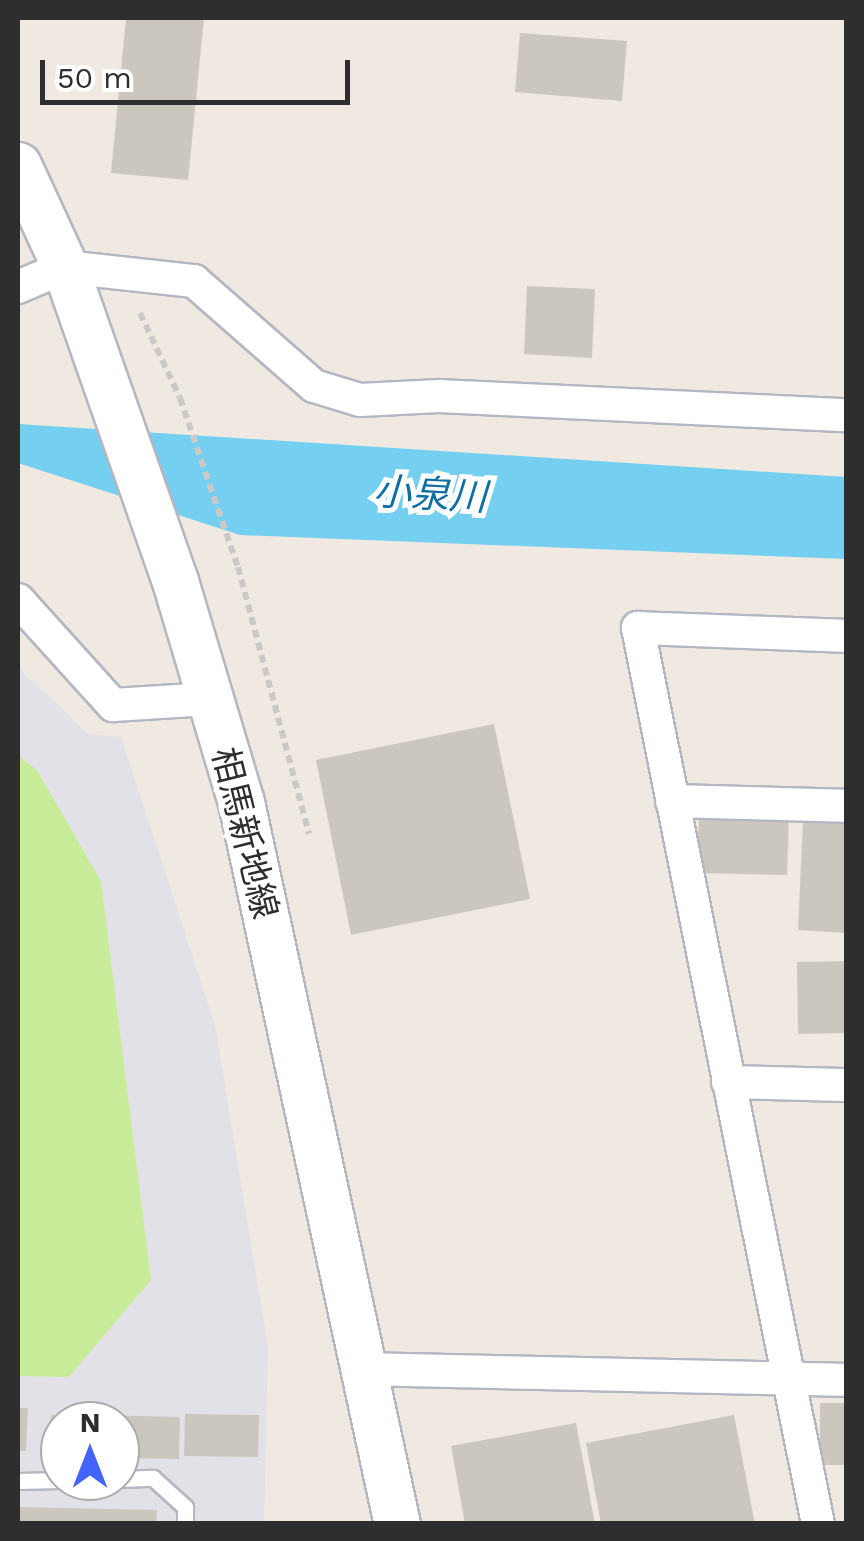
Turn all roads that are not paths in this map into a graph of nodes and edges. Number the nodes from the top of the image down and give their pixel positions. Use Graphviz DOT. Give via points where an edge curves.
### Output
graph roads {
  1 [pos="18,165"];
  2 [pos="65,266"];
  3 [pos="18,287"];
  4 [pos="846,415"];
  5 [pos="18,600"];
  6 [pos="846,636"];
  7 [pos="209,698"];
  8 [pos="672,801"];
  9 [pos="846,806"];
  10 [pos="728,1082"];
  11 [pos="846,1085"];
  12 [pos="366,1369"];
  13 [pos="788,1378"];
  14 [pos="846,1380"];
  15 [pos="140,1478"];
  16 [pos="185,1524"];
  17 [pos="397,1524"];
  18 [pos="818,1524"];
  1 -- 2 [label="main road, 相馬新地線"];
  2 -- 3 [label="street"];
  2 -- 4 [label="street" via="194,281 314,386 360,400 439,396"];
  2 -- 7 [label="main road, 相馬新地線" via="175,580"];
  5 -- 7 [label="street" via="113,705"];
  6 -- 8 [label="street" via="638,628"];
  7 -- 12 [label="main road, 相馬新地線" via="241,802"];
  8 -- 9 [label="street"];
  8 -- 10 [label="street"];
  10 -- 11 [label="street"];
  10 -- 13 [label="street"];
  12 -- 13 [label="street"];
  12 -- 17 [label="main road, 相馬新地線"];
  13 -- 14 [label="street"];
  13 -- 18 [label="street"];
  15 -- 16 [label="lane" via="154,1478 185,1508"];
}
